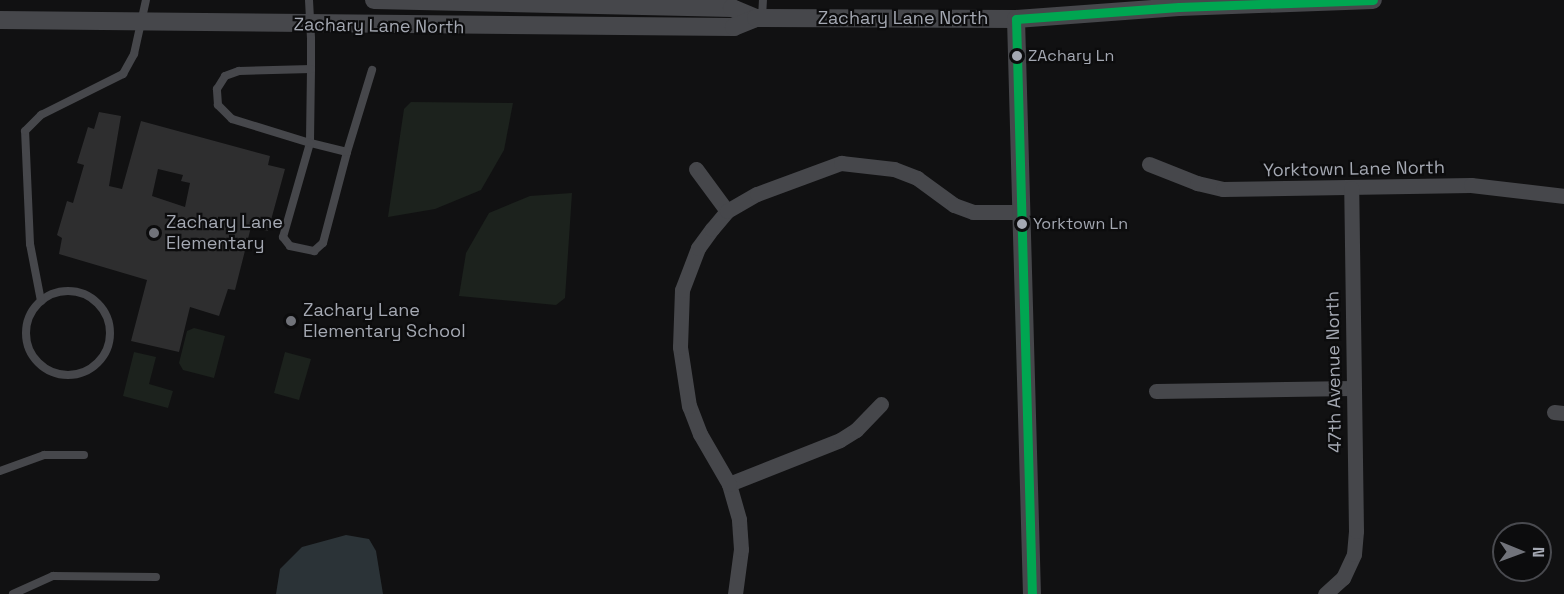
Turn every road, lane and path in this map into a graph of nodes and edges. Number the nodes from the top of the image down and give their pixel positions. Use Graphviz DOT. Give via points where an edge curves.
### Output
graph roads {
  1 [pos="146,0"];
  2 [pos="309,0"];
  3 [pos="374,0"];
  4 [pos="1372,0"];
  5 [pos="760,12"];
  6 [pos="1016,19"];
  7 [pos="0,20"];
  8 [pos="139,23"];
  9 [pos="309,26"];
  10 [pos="311,69"];
  11 [pos="372,70"];
  12 [pos="310,142"];
  13 [pos="347,152"];
  14 [pos="1149,164"];
  15 [pos="696,169"];
  16 [pos="1351,189"];
  17 [pos="1564,196"];
  18 [pos="727,212"];
  19 [pos="1022,212"];
  20 [pos="41,301"];
  21 [pos="1353,388"];
  22 [pos="1156,391"];
  23 [pos="880,404"];
  24 [pos="84,454"];
  25 [pos="0,471"];
  26 [pos="729,484"];
  27 [pos="156,577"];
  28 [pos="13,594"];
  29 [pos="735,594"];
  30 [pos="1032,594"];
  31 [pos="1325,594"];
  1 -- 8 [label="lane"];
  2 -- 9 [label="lane"];
  3 -- 5 [label="street, Zachary Lane North" via="732,8"];
  4 -- 6 [label="street, Zachary Lane North" via="1190,6"];
  5 -- 6 [label="street, Zachary Lane North"];
  5 -- 9 [label="street, Zachary Lane North" via="734,27"];
  6 -- 19 [label="street"];
  7 -- 8 [label="street, Zachary Lane North"];
  8 -- 9 [label="street, Zachary Lane North"];
  8 -- 20 [label="lane" via="134,54 123,74 41,115 26,131 30,244"];
  9 -- 10 [label="lane"];
  10 -- 12 [label="lane"];
  10 -- 12 [label="lane" via="239,71 225,76 217,89 218,105 232,119"];
  11 -- 13 [label="lane"];
  12 -- 13 [label="lane"];
  12 -- 13 [label="lane" via="283,237 290,246 314,251 323,243"];
  14 -- 16 [label="street, Yorktown Lane North" via="1222,189"];
  15 -- 18 [label="street"];
  16 -- 17 [label="street, Yorktown Lane North" via="1494,186"];
  16 -- 21 [label="street, 47th Avenue North"];
  18 -- 19 [label="street" via="818,169 860,163 917,178 954,205 973,212"];
  18 -- 26 [label="street" via="688,267 680,312 682,378 689,406"];
  19 -- 30 [label="street"];
  20 -- 20 [label="lane" via="27,324 30,351 38,363 48,371 68,375 88,370 99,362 110,336 102,310 80,293 53,294"];
  21 -- 22 [label="street"];
  21 -- 31 [label="street, 47th Avenue North" via="1354,554 1343,578"];
  23 -- 26 [label="street" via="856,430 840,440"];
  24 -- 25 [label="lane" via="44,455"];
  26 -- 29 [label="street" via="739,519 741,549"];
  27 -- 28 [label="lane" via="52,576"];
}
